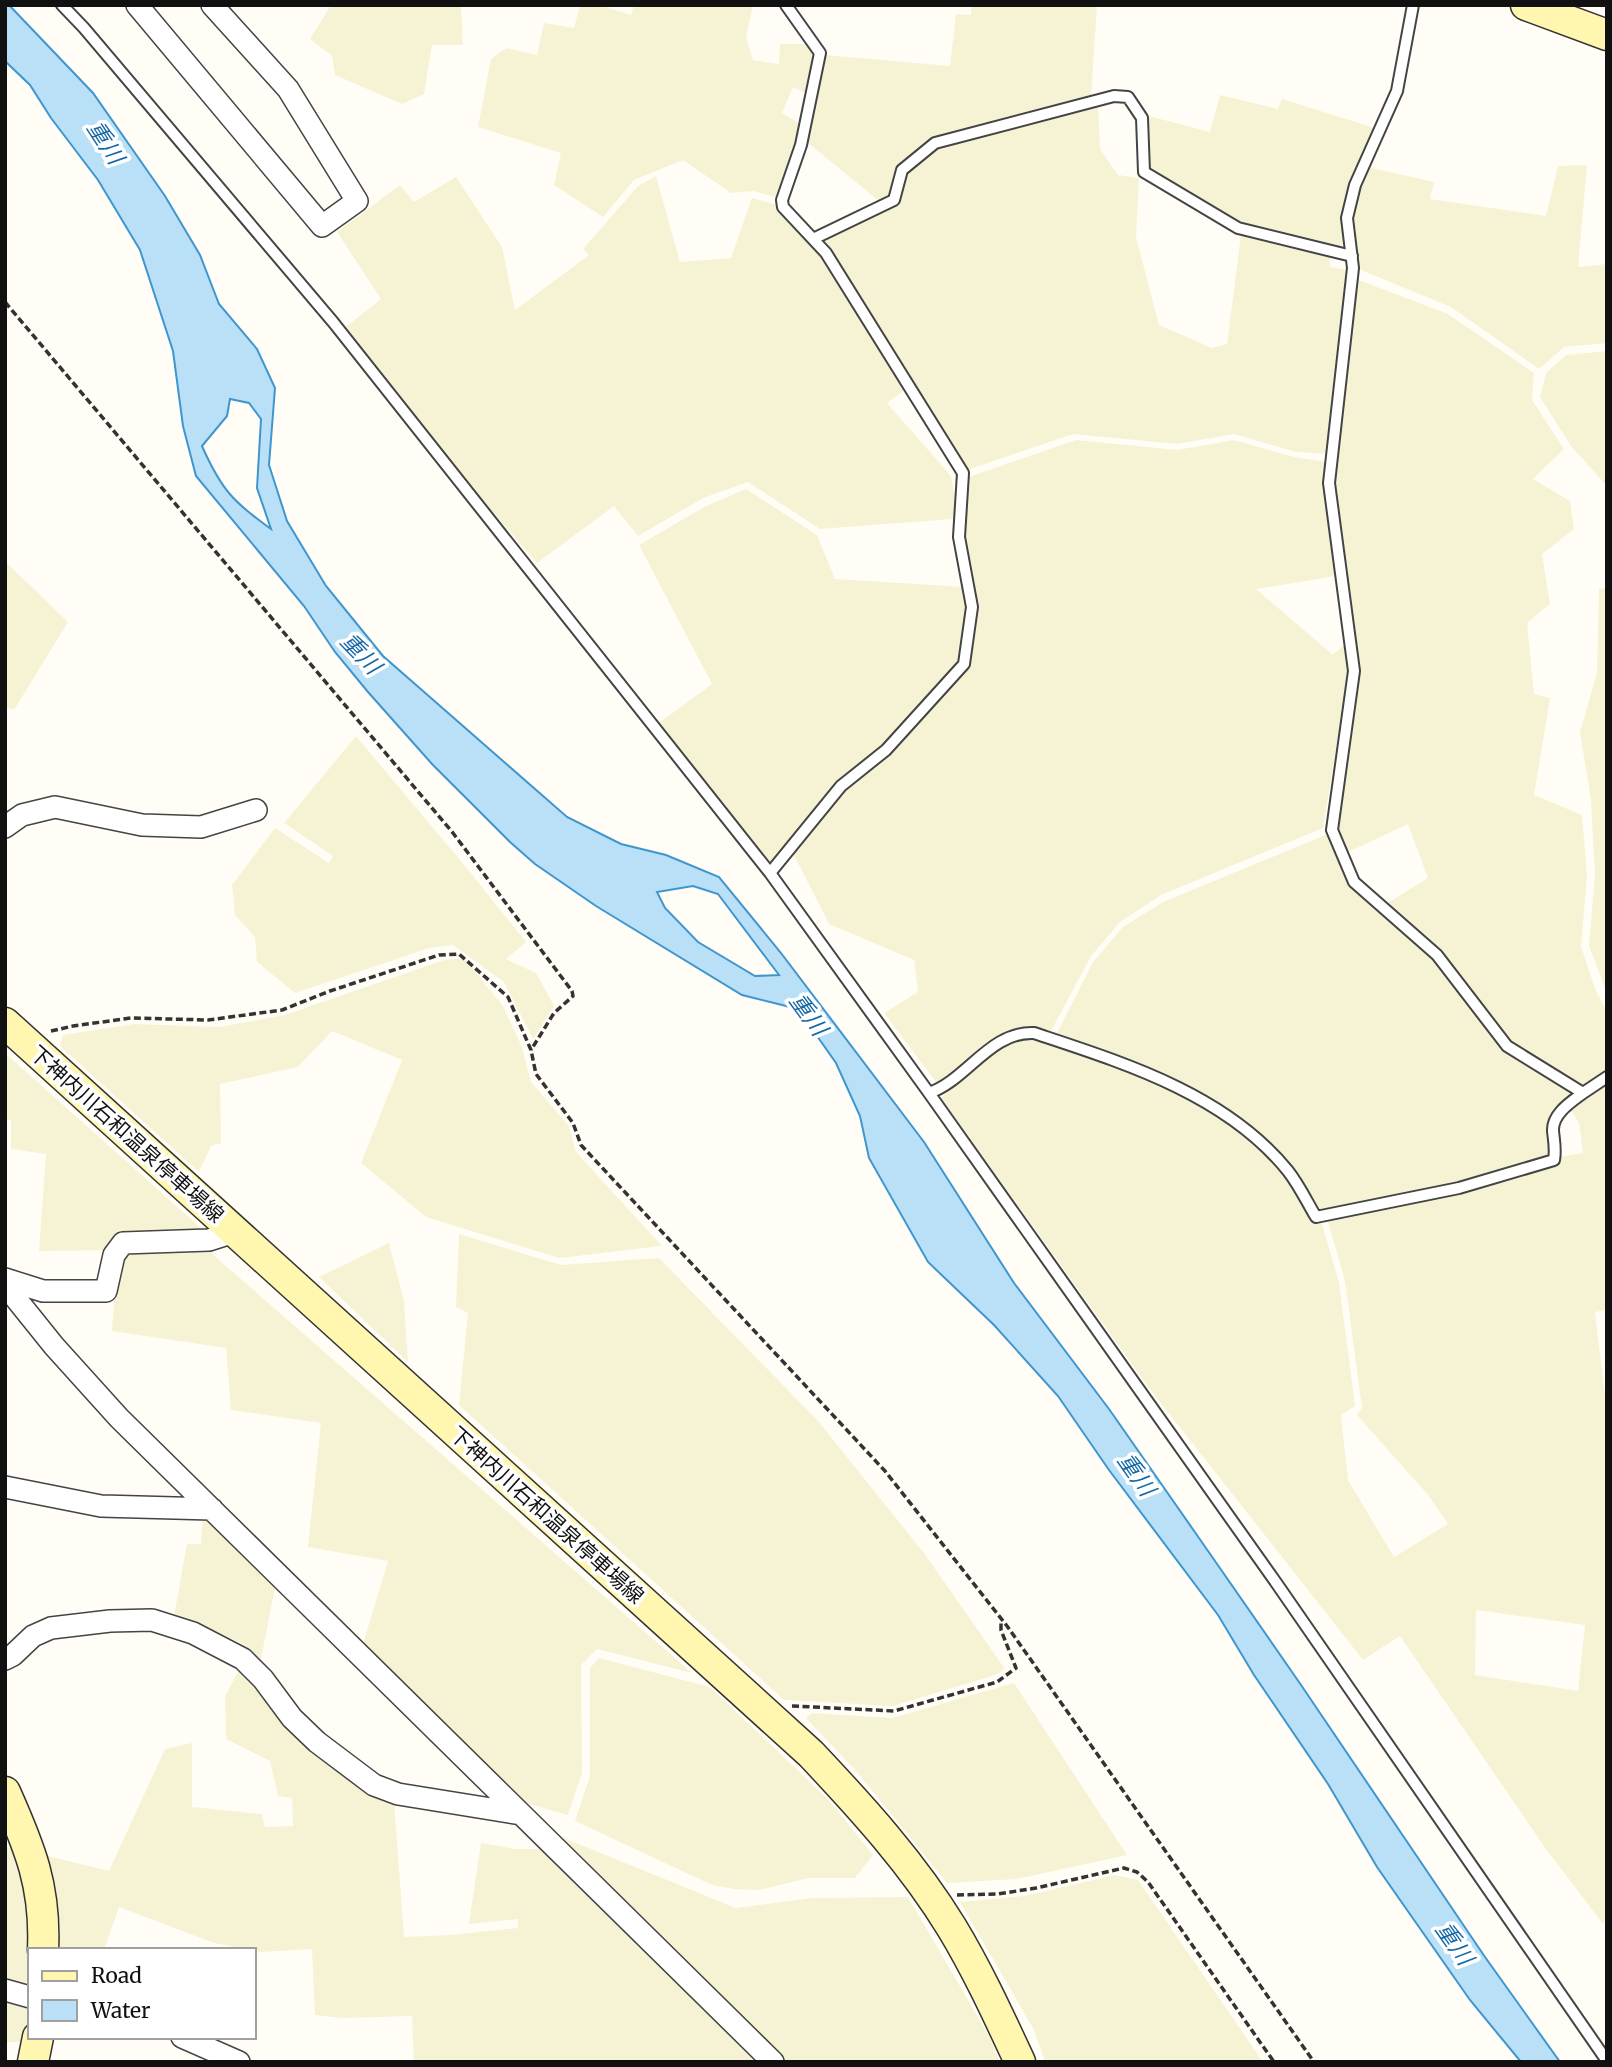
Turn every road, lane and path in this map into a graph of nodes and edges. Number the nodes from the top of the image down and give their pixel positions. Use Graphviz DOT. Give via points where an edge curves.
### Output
graph roads {
  1 [pos="62,5"];
  2 [pos="137,5"];
  3 [pos="212,5"];
  4 [pos="786,5"];
  5 [pos="1413,5"];
  6 [pos="1526,5"];
  7 [pos="1607,35"];
  8 [pos="813,239"];
  9 [pos="1352,256"];
  10 [pos="5,302"];
  11 [pos="256,810"];
  12 [pos="5,827"];
  13 [pos="770,873"];
  14 [pos="5,1023"];
  15 [pos="30,1046"];
  16 [pos="531,1050"];
  17 [pos="1607,1077"];
  18 [pos="929,1093"];
  19 [pos="1583,1093"];
  20 [pos="234,1232"];
  21 [pos="5,1279"];
  22 [pos="5,1285"];
  23 [pos="5,1487"];
  24 [pos="212,1509"];
  25 [pos="1001,1619"];
  26 [pos="5,1659"];
  27 [pos="758,1706"];
  28 [pos="5,1792"];
  29 [pos="521,1814"];
  30 [pos="936,1905"];
  31 [pos="43,1948"];
  32 [pos="5,1990"];
  33 [pos="28,1996"];
  34 [pos="38,2039"];
  35 [pos="187,2039"];
  36 [pos="1607,2061"];
  37 [pos="33,2062"];
  38 [pos="239,2062"];
  39 [pos="773,2062"];
  40 [pos="1020,2062"];
  41 [pos="1274,2062"];
  42 [pos="1314,2062"];
  1 -- 13 [label="lane" via="333,322"];
  2 -- 3 [label="street" via="321,226 357,201 288,89"];
  4 -- 8 [label="lane" via="820,53 802,145 782,200 783,207"];
  5 -- 9 [label="lane" via="1397,91 1355,184 1348,218"];
  6 -- 7 [label="main road"];
  8 -- 9 [label="lane" via="894,200 902,170 935,143 1114,96 1128,97 1142,118 1144,172 1238,228"];
  8 -- 13 [label="lane" via="963,473 959,537 972,607 964,664 886,750 841,786"];
  9 -- 19 [label="lane" via="1329,483 1354,671 1332,830 1354,882 1437,955 1507,1046"];
  10 -- 16 [label="path" via="453,833 572,991 570,1001 554,1013"];
  11 -- 12 [label="street" via="201,827 142,825 55,807 22,815"];
  13 -- 18 [label="lane"];
  14 -- 15 [label="main road, 下神内川石和温泉停車場線"];
  15 -- 16 [label="path" via="45,1033 73,1026 131,1018 208,1020 282,1010 439,955 459,954 508,997"];
  15 -- 20 [label="main road, 下神内川石和温泉停車場線"];
  16 -- 25 [label="path" via="536,1074 573,1122 581,1145 885,1471"];
  17 -- 19 [label="lane"];
  18 -- 19 [label="lane" via="1005,1040 1034,1033 1187,1091 1239,1123 1288,1171 1315,1217 1459,1188 1553,1160 1552,1126 1563,1108"];
  18 -- 36 [label="lane" via="1269,1572"];
  20 -- 21 [label="street" via="209,1240 123,1243 114,1255 106,1292 43,1291"];
  20 -- 27 [label="main road, 下神内川石和温泉停車場線"];
  22 -- 24 [label="street" via="110,1408"];
  23 -- 24 [label="street" via="101,1506"];
  24 -- 29 [label="street"];
  25 -- 27 [label="path" via="1016,1668 997,1682 894,1712"];
  25 -- 42 [label="path"];
  26 -- 29 [label="street" via="51,1628 152,1620 193,1633 243,1658 292,1718 374,1785 398,1794"];
  27 -- 30 [label="main road, 下神内川石和温泉停車場線" via="868,1814"];
  28 -- 31 [label="main road" via="30,1849 43,1897"];
  29 -- 39 [label="street"];
  30 -- 40 [label="main road, 下神内川石和温泉停車場線" via="987,1992"];
  30 -- 41 [label="path" via="960,1894 1037,1888 1124,1868 1137,1872"];
  32 -- 33 [label="street"];
  34 -- 37 [label="main road"];
  35 -- 38 [label="street"];
}
